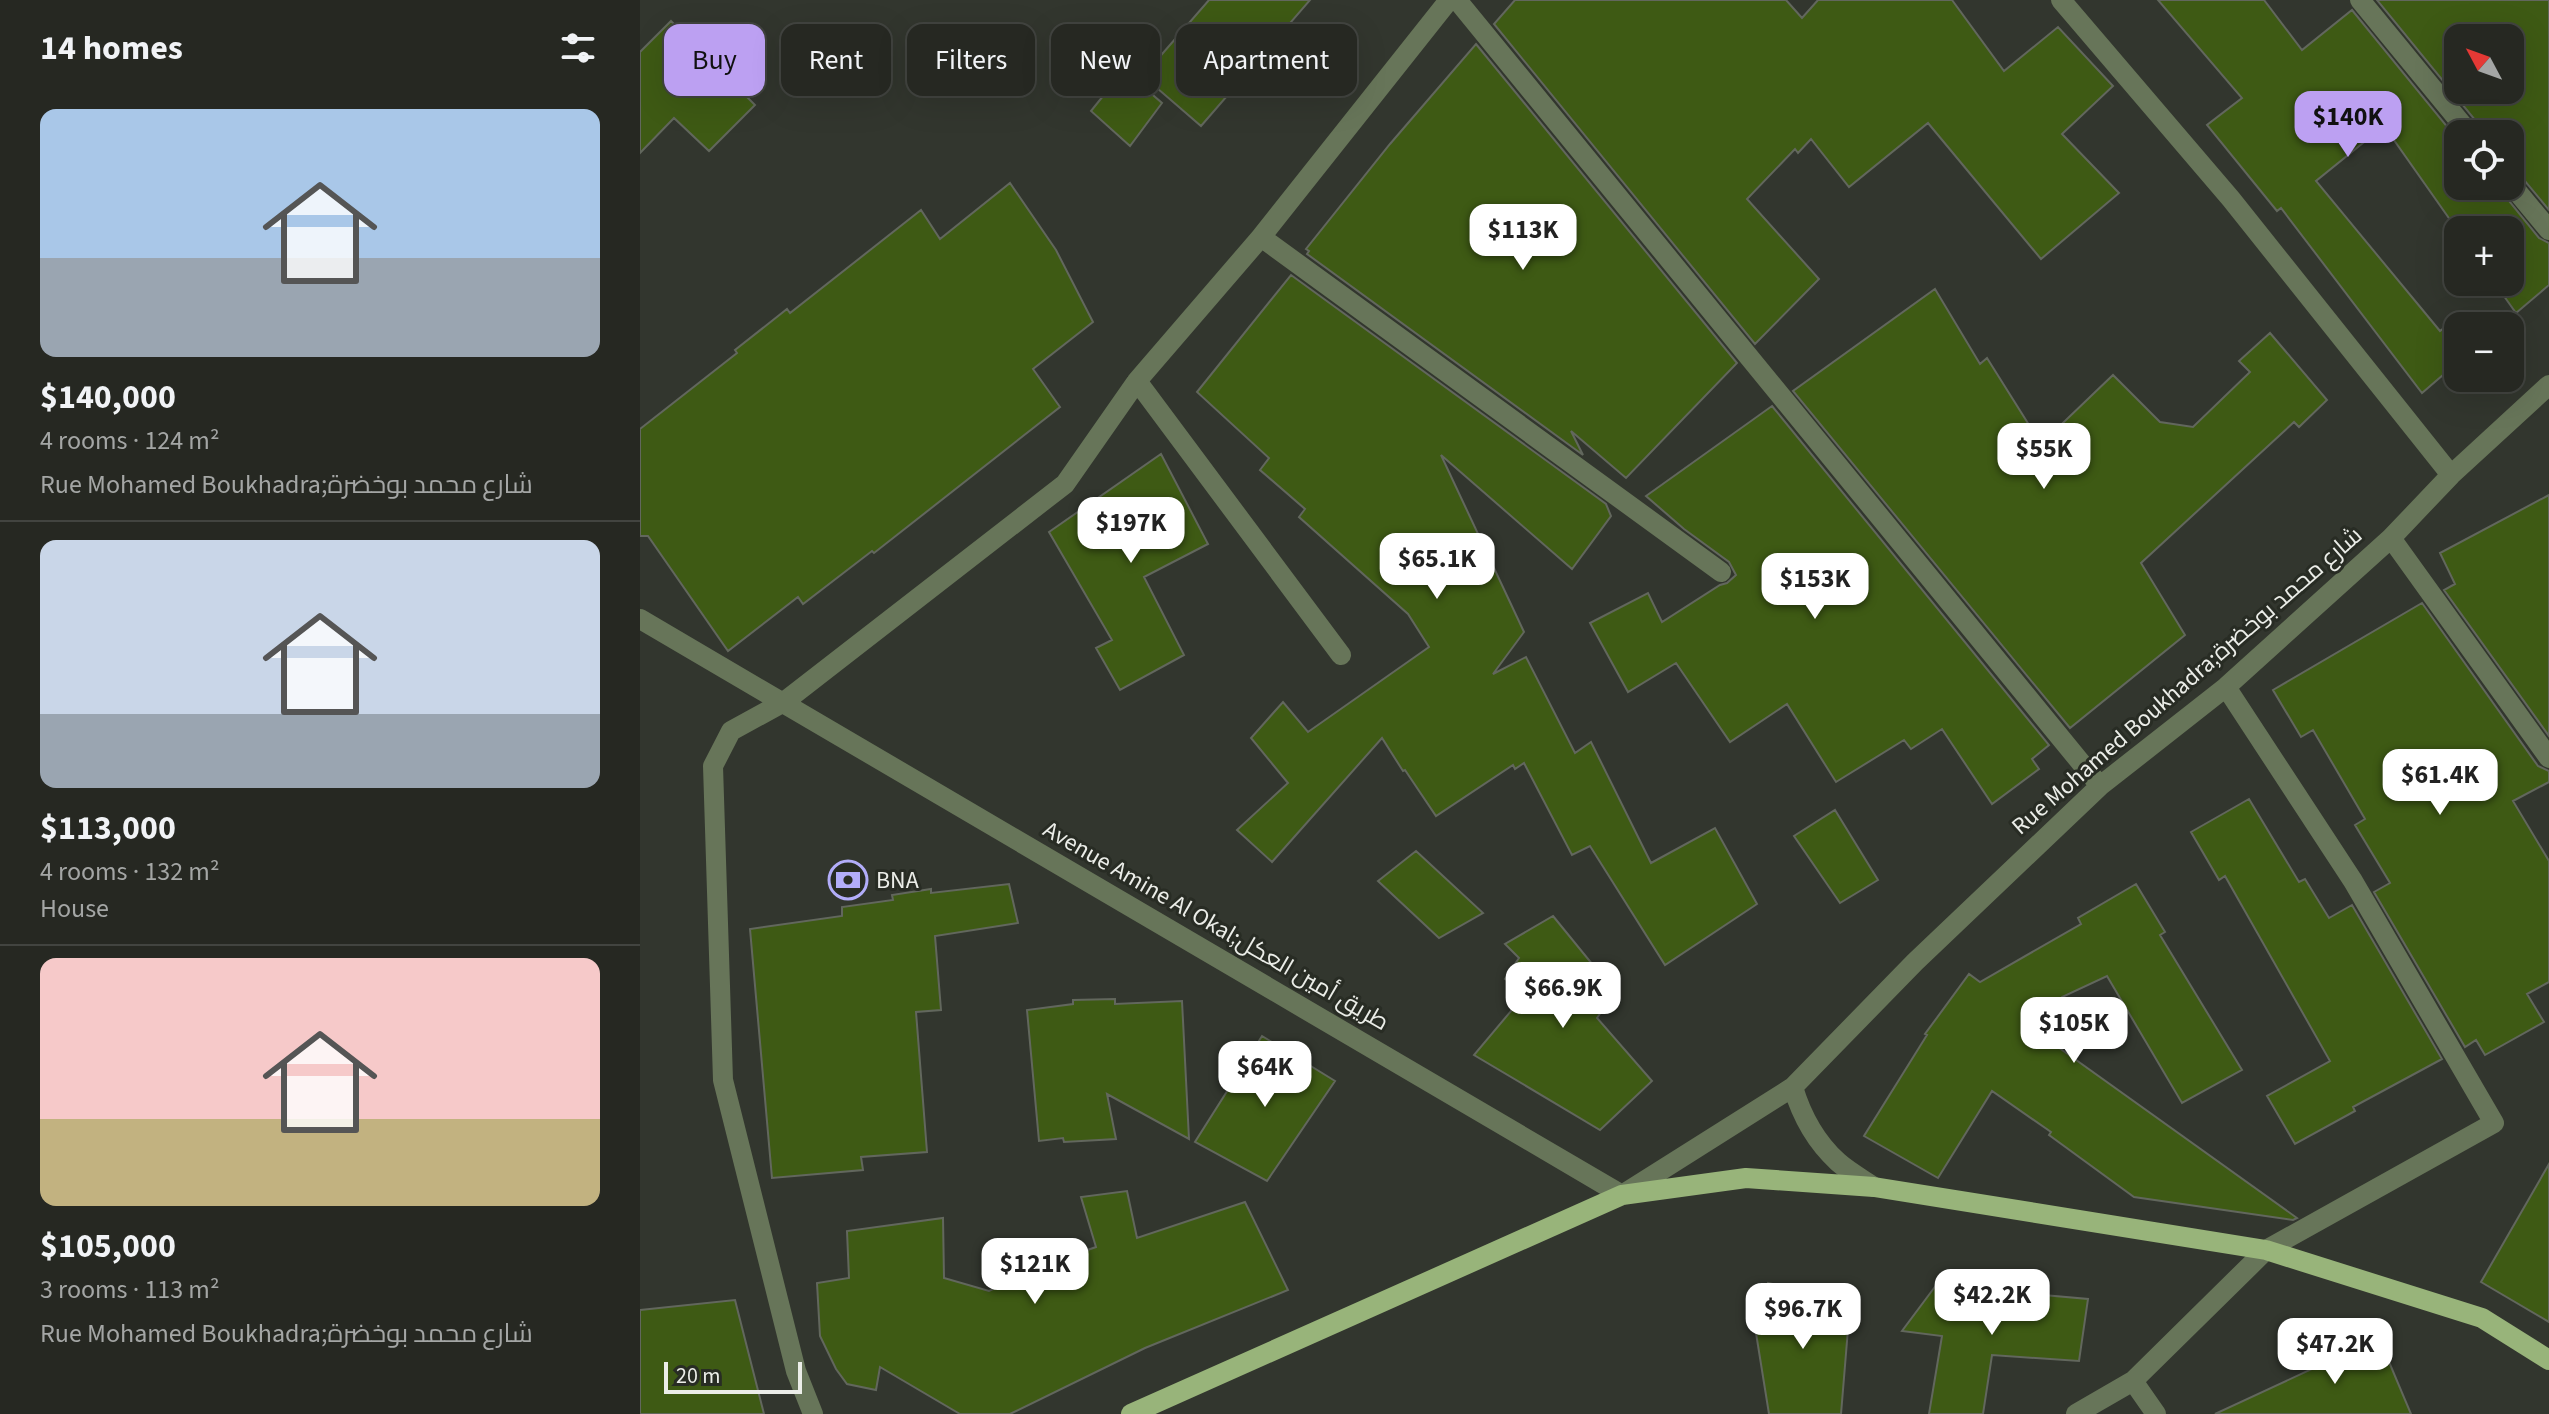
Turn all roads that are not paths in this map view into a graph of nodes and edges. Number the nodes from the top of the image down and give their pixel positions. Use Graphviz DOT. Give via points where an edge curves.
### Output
graph roads {
  1 [pos="1449,0"];
  2 [pos="1457,0"];
  3 [pos="2061,0"];
  4 [pos="2360,0"];
  5 [pos="2459,120"];
  6 [pos="2524,200"];
  7 [pos="2549,230"];
  8 [pos="1261,237"];
  9 [pos="1137,381"];
  10 [pos="2549,385"];
  11 [pos="2451,475"];
  12 [pos="2391,538"];
  13 [pos="1721,572"];
  14 [pos="640,619"];
  15 [pos="1341,655"];
  16 [pos="2226,687"];
  17 [pos="784,702"];
  18 [pos="2549,758"];
  19 [pos="2100,786"];
  20 [pos="1793,1087"];
  21 [pos="1874,1187"];
  22 [pos="1622,1195"];
  23 [pos="2266,1250"];
  24 [pos="2549,1360"];
  25 [pos="2133,1381"];
  26 [pos="813,1414"];
  27 [pos="1131,1414"];
  28 [pos="2076,1414"];
  29 [pos="2156,1414"];
  1 -- 8 [label="street"];
  2 -- 19 [label="street"];
  3 -- 11 [label="street" via="2231,199"];
  4 -- 5 [label="street"];
  6 -- 7 [label="street"];
  8 -- 9 [label="street"];
  8 -- 13 [label="street"];
  9 -- 15 [label="street"];
  9 -- 17 [label="street" via="1065,484"];
  10 -- 11 [label="street, Rue Mohamed Boukhadra;شارع محمد بوخضرة"];
  11 -- 12 [label="street, Rue Mohamed Boukhadra;شارع محمد بوخضرة"];
  12 -- 16 [label="street, Rue Mohamed Boukhadra;شارع محمد بوخضرة"];
  12 -- 18 [label="street"];
  14 -- 17 [label="street, Avenue Amine Al Okal;طريق أمين العكل"];
  16 -- 19 [label="street, Rue Mohamed Boukhadra;شارع محمد بوخضرة"];
  16 -- 23 [label="street" via="2353,881 2494,1123"];
  17 -- 22 [label="street, Avenue Amine Al Okal;طريق أمين العكل"];
  17 -- 26 [label="street" via="731,731 713,766 723,1080 796,1371"];
  19 -- 20 [label="street, Rue Mohamed Boukhadra;شارع محمد بوخضرة"];
  20 -- 21 [label="street" via="1799,1108 1822,1144"];
  20 -- 22 [label="street, Rue Mohamed Boukhadra;شارع محمد بوخضرة"];
  21 -- 22 [label="main road" via="1746,1178"];
  21 -- 23 [label="main road"];
  22 -- 27 [label="main road"];
  23 -- 24 [label="main road" via="2482,1318"];
  23 -- 25 [label="street"];
  25 -- 28 [label="street"];
  25 -- 29 [label="street"];
}
